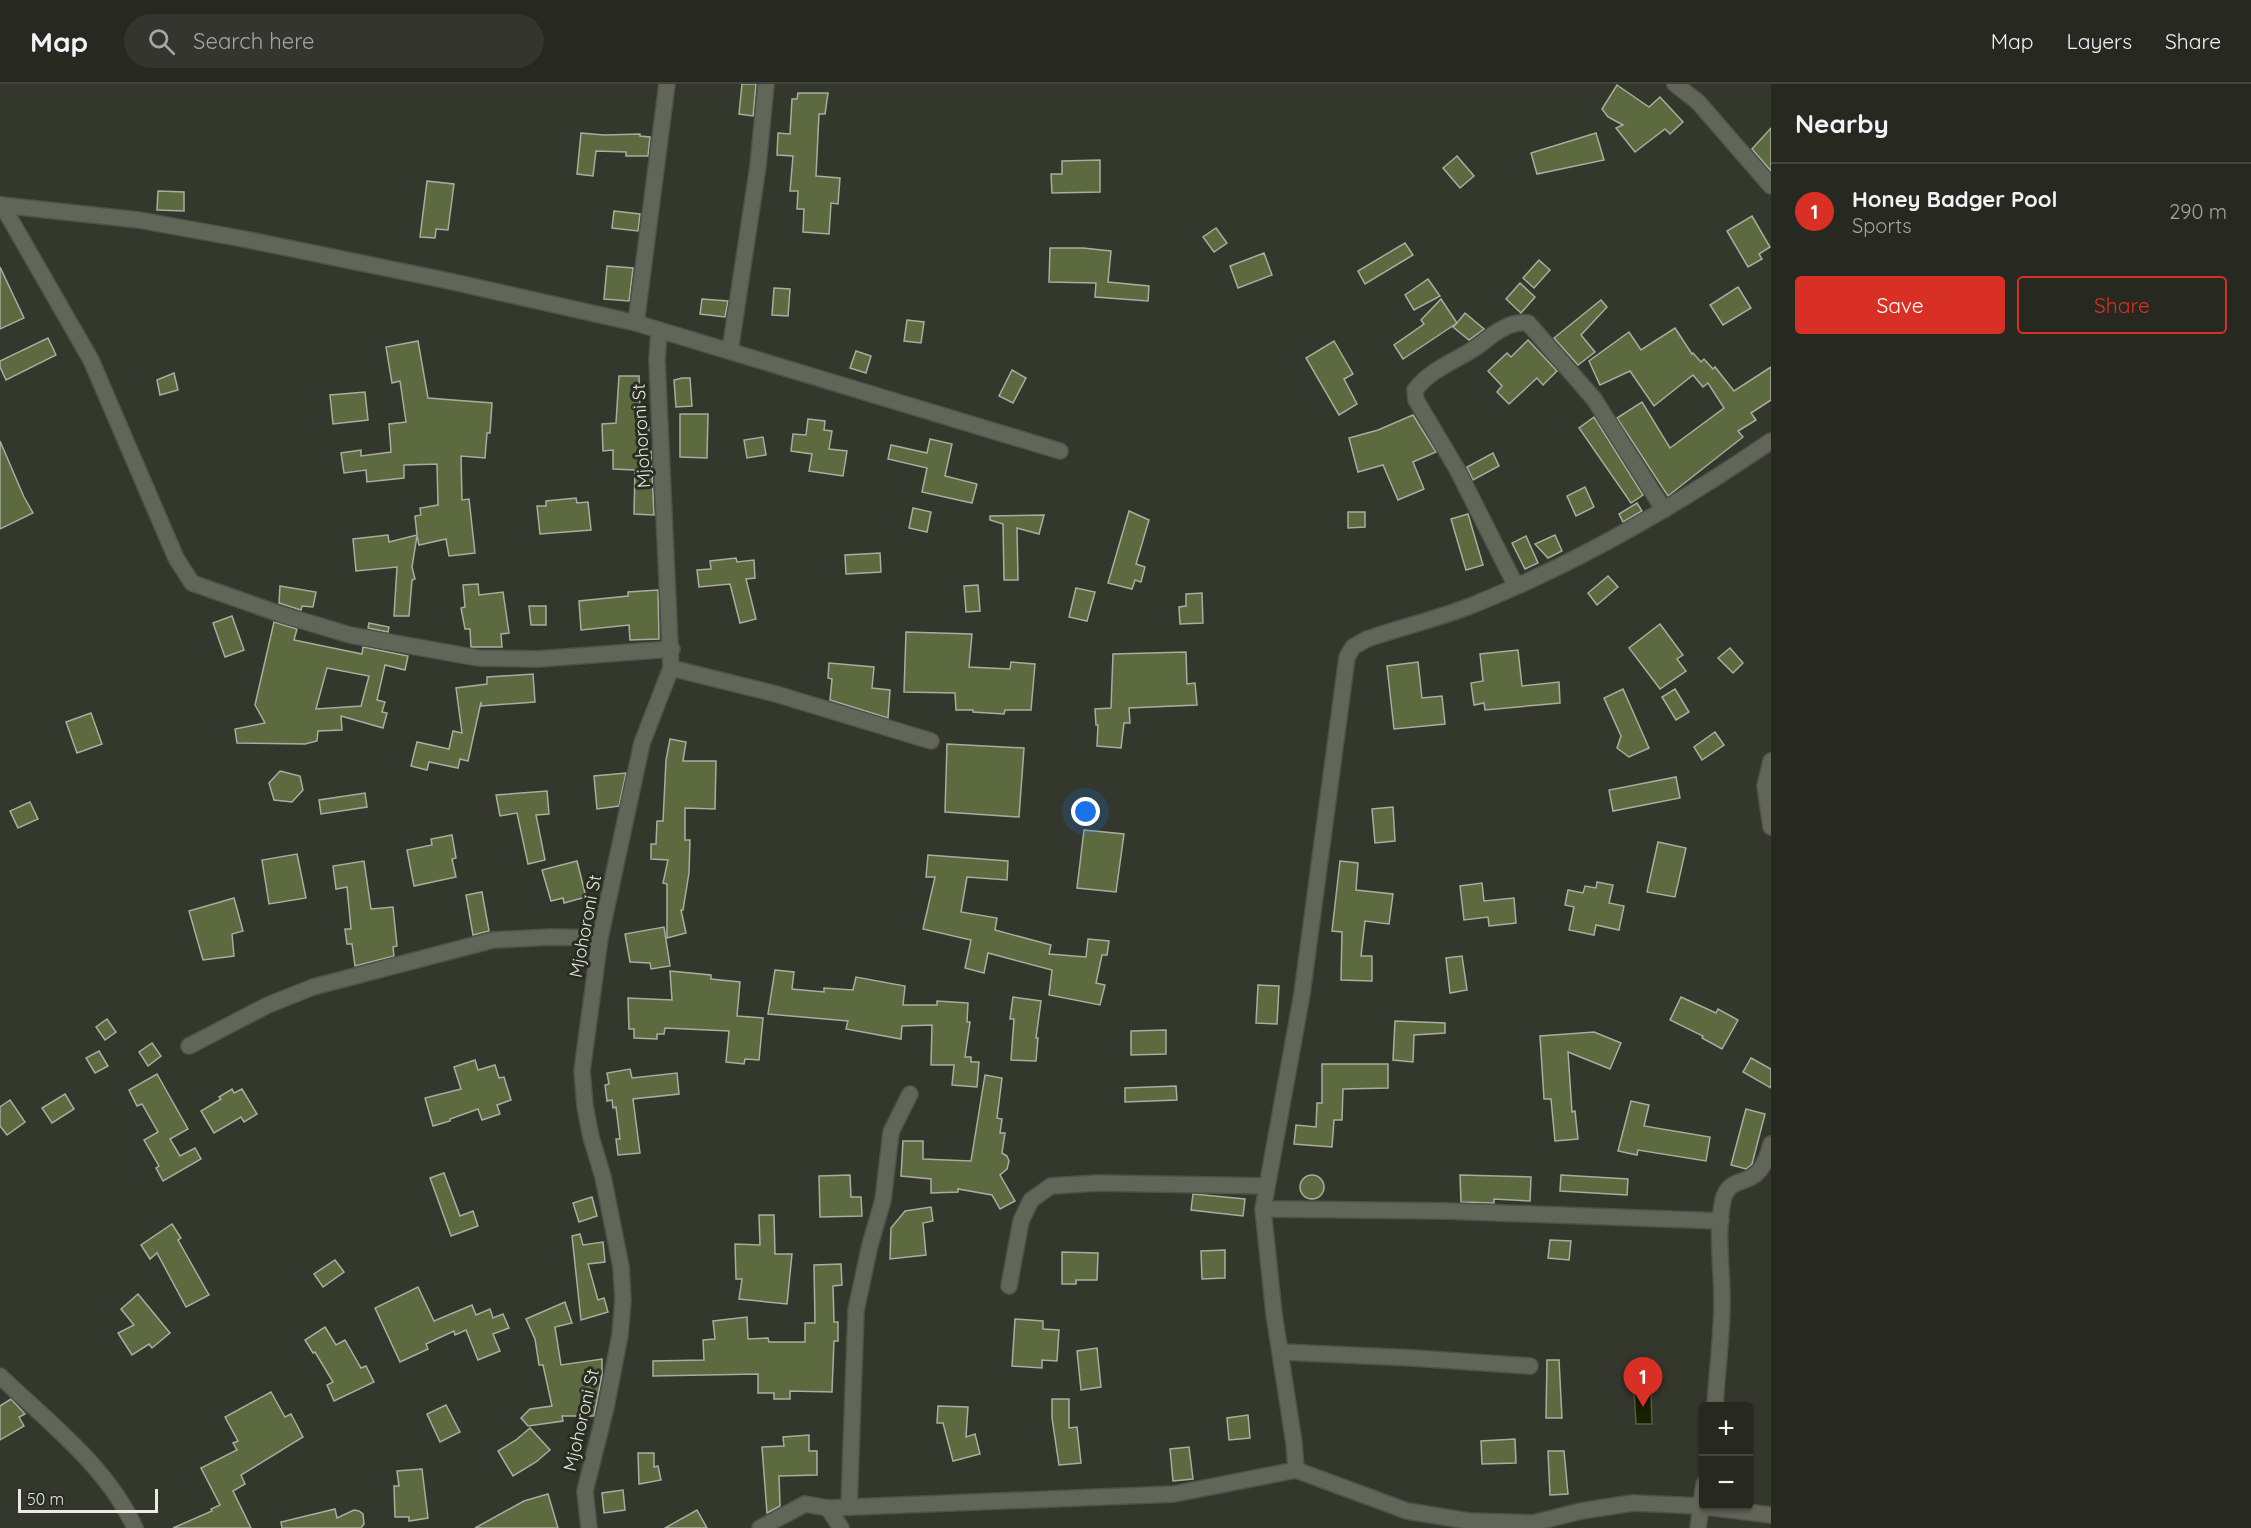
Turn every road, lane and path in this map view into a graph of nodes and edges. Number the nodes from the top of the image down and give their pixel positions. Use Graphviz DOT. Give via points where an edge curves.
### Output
graph roads {
  1 [pos="667,84"];
  2 [pos="766,84"];
  3 [pos="1676,84"];
  4 [pos="1771,186"];
  5 [pos="1,205"];
  6 [pos="636,323"];
  7 [pos="659,330"];
  8 [pos="730,351"];
  9 [pos="1771,441"];
  10 [pos="1060,451"];
  11 [pos="1664,510"];
  12 [pos="1516,586"];
  13 [pos="672,649"];
  14 [pos="671,668"];
  15 [pos="931,741"];
  16 [pos="1771,761"];
  17 [pos="1771,827"];
  18 [pos="600,938"];
  19 [pos="189,1046"];
  20 [pos="910,1094"];
  21 [pos="1771,1144"];
  22 [pos="1266,1186"];
  23 [pos="1263,1209"];
  24 [pos="1721,1221"];
  25 [pos="1009,1286"];
  26 [pos="1281,1352"];
  27 [pos="1530,1366"];
  28 [pos="0,1376"];
  29 [pos="1715,1402"];
  30 [pos="1296,1470"];
  31 [pos="1699,1506"];
  32 [pos="849,1507"];
  33 [pos="828,1508"];
  34 [pos="1700,1510"];
  35 [pos="1732,1510"];
  36 [pos="1771,1515"];
  37 [pos="135,1528"];
  38 [pos="588,1528"];
  39 [pos="759,1528"];
  40 [pos="841,1528"];
  41 [pos="1698,1528"];
  1 -- 6 [label="street"];
  2 -- 8 [label="street" via="758,166"];
  3 -- 4 [label="street" via="1698,102"];
  5 -- 6 [label="street" via="139,220 244,239"];
  5 -- 13 [label="street" via="91,360 176,558 192,583 351,635 478,658 538,659"];
  6 -- 7 [label="street"];
  7 -- 8 [label="street"];
  7 -- 13 [label="street, Mjohoroni St" via="657,361"];
  8 -- 10 [label="street"];
  9 -- 11 [label="street"];
  11 -- 12 [label="street" via="1618,537"];
  11 -- 12 [label="street" via="1594,399 1539,335 1528,323 1502,328 1435,370 1415,390 1416,400 1457,469"];
  12 -- 22 [label="street" via="1478,603 1367,639 1353,647 1347,657 1302,994"];
  13 -- 14 [label="street, Mjohoroni St"];
  14 -- 15 [label="street" via="776,694"];
  14 -- 18 [label="street, Mjohoroni St" via="642,743"];
  16 -- 17 [label="street" via="1766,786"];
  18 -- 19 [label="street" via="493,940 324,984 268,1005"];
  18 -- 38 [label="street, Mjohoroni St" via="582,1071 591,1137 621,1267 623,1300 610,1386 585,1491"];
  20 -- 32 [label="street" via="891,1132 883,1200 856,1310"];
  21 -- 24 [label="street" via="1756,1175 1729,1187"];
  22 -- 23 [label="street"];
  22 -- 25 [label="street" via="1052,1186 1031,1200 1021,1221"];
  23 -- 24 [label="street"];
  23 -- 26 [label="street"];
  24 -- 29 [label="street" via="1722,1302"];
  26 -- 27 [label="street"];
  26 -- 30 [label="street"];
  28 -- 37 [label="street" via="111,1485"];
  30 -- 31 [label="street" via="1407,1511 1468,1521 1533,1522 1633,1503"];
  30 -- 32 [label="street" via="1174,1494"];
  32 -- 33 [label="street"];
  33 -- 39 [label="street" via="805,1504"];
  33 -- 40 [label="street"];
  34 -- 41 [label="street"];
  35 -- 36 [label="street"];
}
